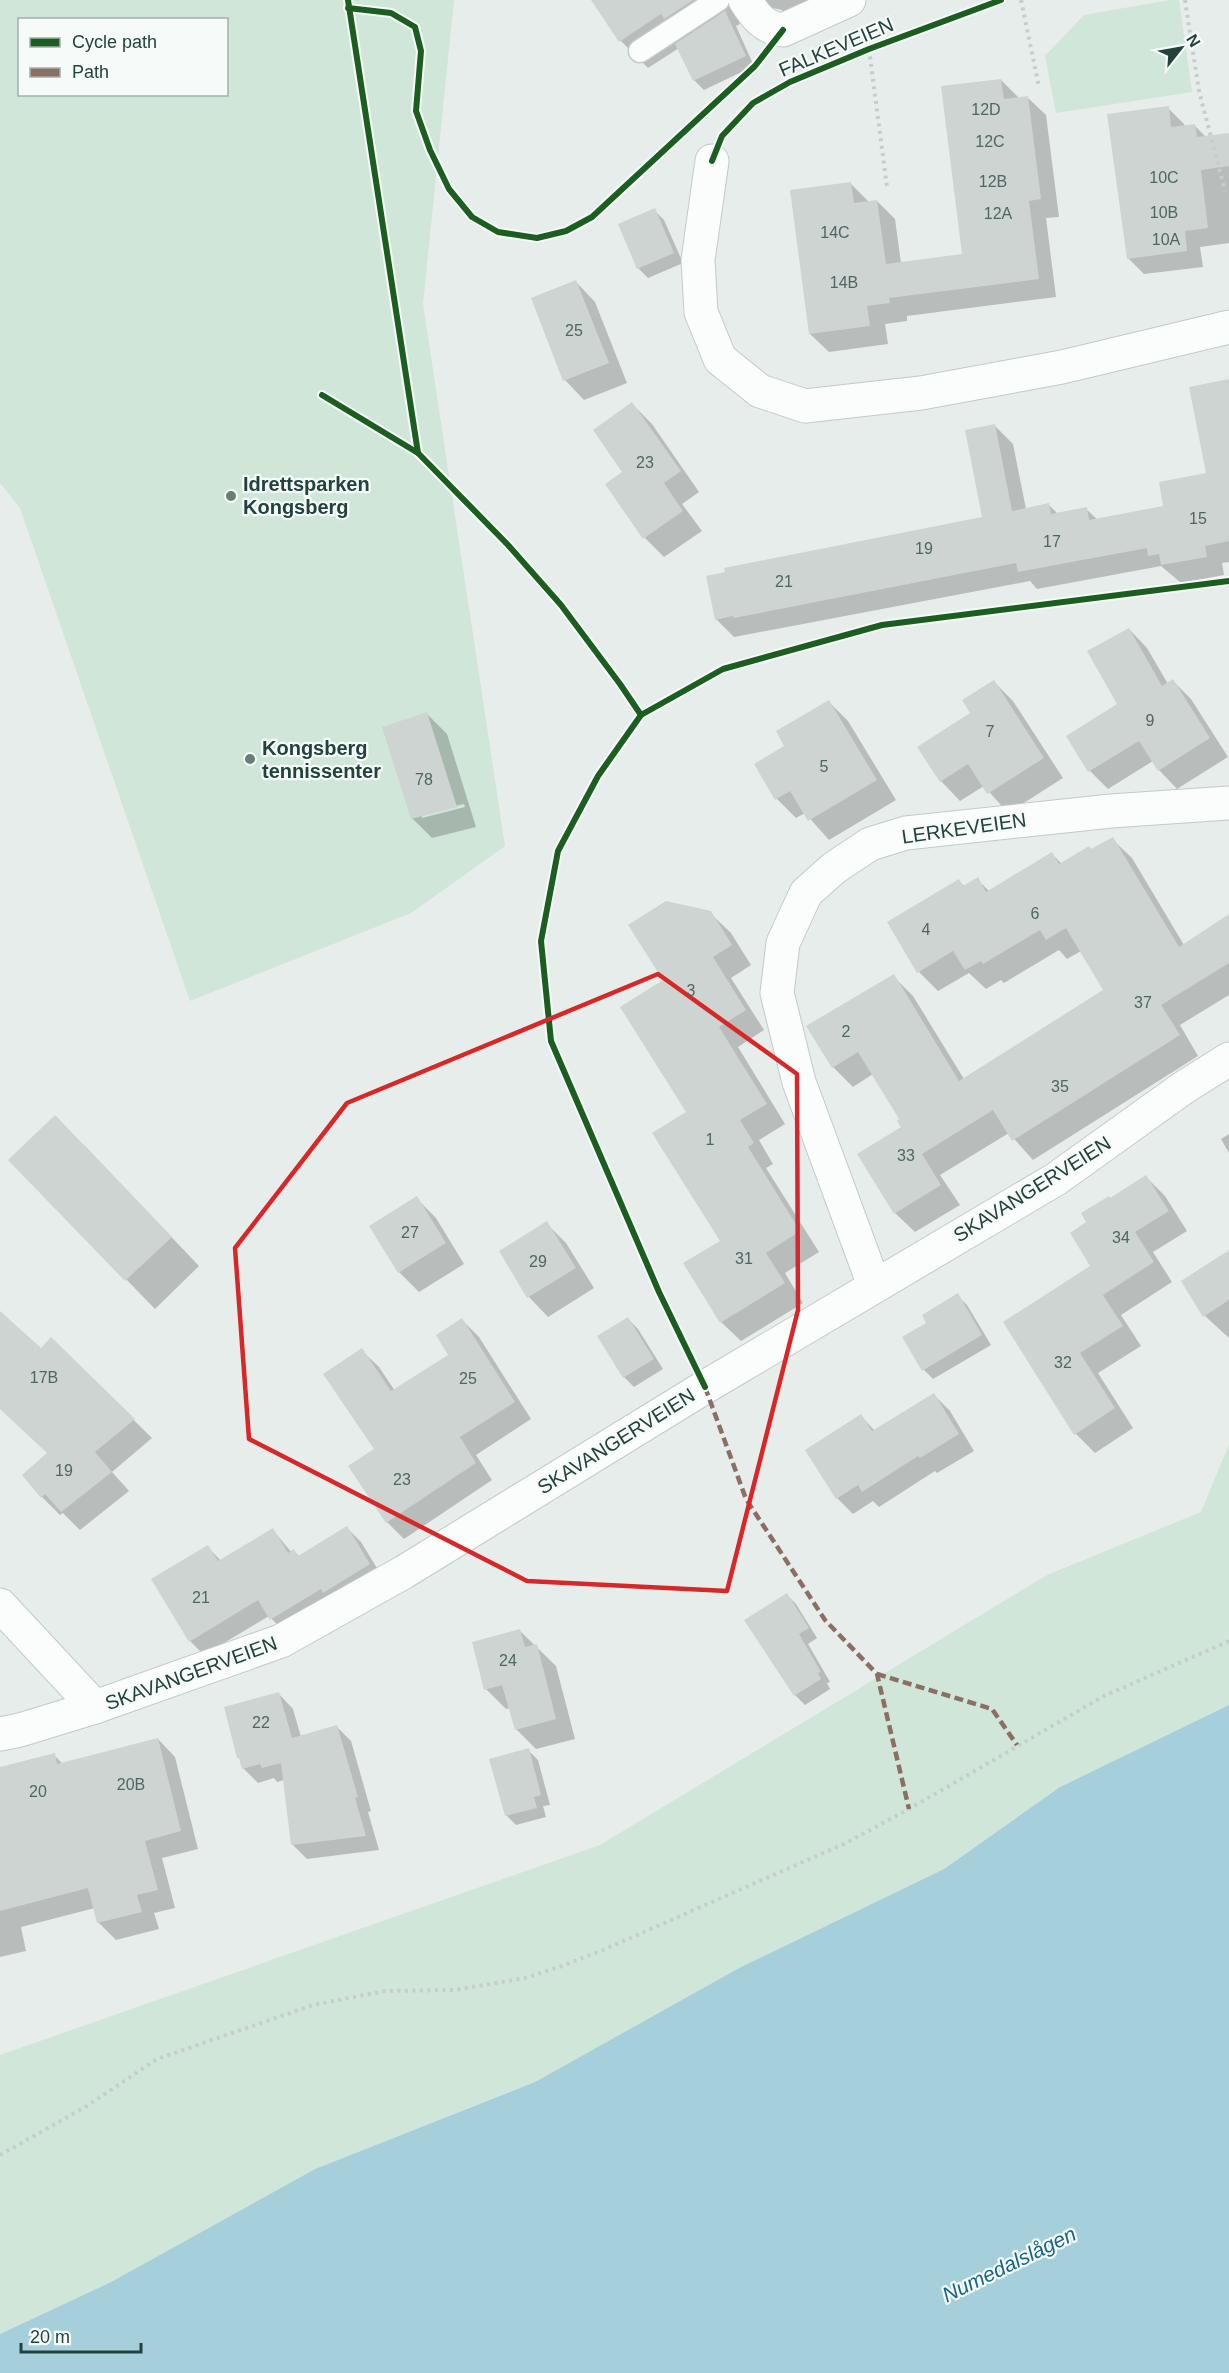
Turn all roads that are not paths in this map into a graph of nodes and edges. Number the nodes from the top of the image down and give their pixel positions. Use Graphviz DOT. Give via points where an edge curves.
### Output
graph roads {
  1 [pos="718,0"];
  2 [pos="745,0"];
  3 [pos="849,0"];
  4 [pos="640,51"];
  5 [pos="712,161"];
  6 [pos="1229,327"];
  7 [pos="1229,802"];
  8 [pos="1229,1059"];
  9 [pos="874,1285"];
  10 [pos="0,1605"];
  11 [pos="95,1707"];
  12 [pos="0,1734"];
  1 -- 4 [label="lane"];
  2 -- 3 [label="street" via="760,22 783,30"];
  5 -- 6 [label="street" via="698,260 701,312 720,359 760,391 805,406 921,393 1062,367"];
  7 -- 9 [label="street, LERKEVEIEN" via="906,833 870,844 806,893 783,943 777,993 799,1082"];
  8 -- 9 [label="street, SKAVANGERVEIEN" via="1056,1179"];
  9 -- 11 [label="street, SKAVANGERVEIEN" via="404,1572 281,1641"];
  10 -- 11 [label="street"];
  11 -- 12 [label="street, SKAVANGERVEIEN"];
}
